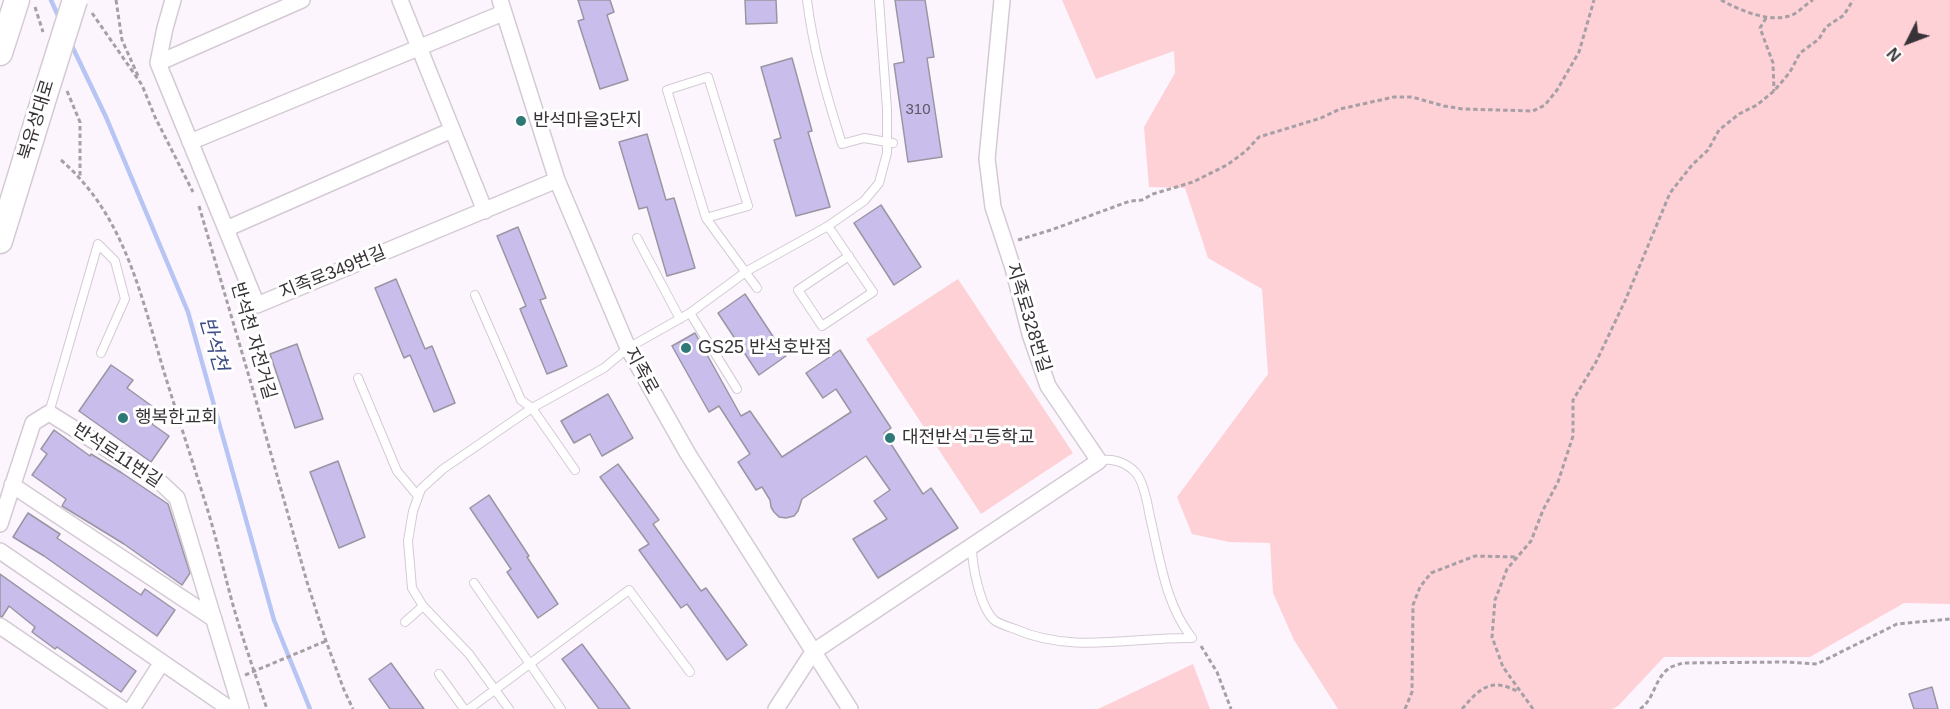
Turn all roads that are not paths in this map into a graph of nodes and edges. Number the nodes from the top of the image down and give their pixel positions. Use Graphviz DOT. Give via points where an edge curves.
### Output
graph roads {
  1 [pos="173,0"];
  2 [pos="302,0"];
  3 [pos="400,0"];
  4 [pos="807,0"];
  5 [pos="879,0"];
  6 [pos="1002,0"];
  7 [pos="83,5"];
  8 [pos="501,6"];
  9 [pos="14,9"];
  10 [pos="419,48"];
  11 [pos="0,53"];
  12 [pos="158,63"];
  13 [pos="452,130"];
  14 [pos="190,142"];
  15 [pos="890,142"];
  16 [pos="558,180"];
  17 [pos="485,211"];
  18 [pos="706,218"];
  19 [pos="828,226"];
  20 [pos="226,229"];
  21 [pos="637,238"];
  22 [pos="0,241"];
  23 [pos="849,256"];
  24 [pos="747,272"];
  25 [pos="757,288"];
  26 [pos="475,295"];
  27 [pos="690,313"];
  28 [pos="680,319"];
  29 [pos="628,348"];
  30 [pos="101,354"];
  31 [pos="358,378"];
  32 [pos="737,389"];
  33 [pos="532,408"];
  34 [pos="49,413"];
  35 [pos="1099,461"];
  36 [pos="575,470"];
  37 [pos="12,485"];
  38 [pos="418,496"];
  39 [pos="0,524"];
  40 [pos="972,546"];
  41 [pos="0,552"];
  42 [pos="474,584"];
  43 [pos="423,606"];
  44 [pos="214,619"];
  45 [pos="405,622"];
  46 [pos="0,626"];
  47 [pos="813,652"];
  48 [pos="162,662"];
  49 [pos="530,664"];
  50 [pos="690,672"];
  51 [pos="439,674"];
  52 [pos="496,689"];
  53 [pos="122,709"];
  54 [pos="132,709"];
  55 [pos="230,709"];
  56 [pos="241,709"];
  57 [pos="464,709"];
  58 [pos="469,709"];
  59 [pos="509,709"];
  60 [pos="561,709"];
  61 [pos="776,709"];
  62 [pos="850,709"];
  1 -- 12 [label="street"];
  2 -- 12 [label="street"];
  3 -- 10 [label="street"];
  4 -- 15 [label="lane" via="842,144 864,138"];
  5 -- 15 [label="lane"];
  6 -- 35 [label="street, 지족로328번길" via="987,159 993,207 1048,386"];
  7 -- 22 [label="main road, 북유성대로, bridge" via="45,95"];
  8 -- 10 [label="street"];
  8 -- 16 [label="street, 지족로"];
  9 -- 11 [label="main road"];
  10 -- 13 [label="street"];
  10 -- 14 [label="street"];
  12 -- 14 [label="street, 지족로349번길"];
  13 -- 17 [label="street"];
  13 -- 20 [label="street"];
  14 -- 20 [label="street, 지족로349번길"];
  15 -- 19 [label="lane" via="879,183 864,201"];
  16 -- 17 [label="street, 지족로349번길"];
  16 -- 29 [label="street, 지족로"];
  17 -- 20 [label="street, 지족로349번길" via="257,305"];
  18 -- 18 [label="lane" via="667,90 708,77 748,206"];
  18 -- 24 [label="lane"];
  19 -- 23 [label="lane"];
  19 -- 24 [label="lane"];
  21 -- 28 [label="lane"];
  23 -- 23 [label="lane" via="873,292 822,326 798,290"];
  24 -- 25 [label="lane"];
  24 -- 27 [label="lane"];
  26 -- 33 [label="lane" via="521,400"];
  27 -- 28 [label="lane"];
  27 -- 32 [label="lane"];
  28 -- 29 [label="lane"];
  29 -- 33 [label="lane" via="604,368"];
  29 -- 47 [label="street, 지족로" via="688,454"];
  30 -- 34 [label="lane" via="125,299 115,261 98,244"];
  31 -- 38 [label="lane" via="397,471"];
  33 -- 36 [label="lane"];
  33 -- 38 [label="lane" via="443,469"];
  34 -- 37 [label="street" via="33,423"];
  34 -- 44 [label="street, 반석로11번길" via="160,482 177,498"];
  35 -- 40 [label="street"];
  35 -- 40 [label="lane" via="1121,462 1137,474 1168,593 1192,638 1060,643 995,621 985,608"];
  37 -- 39 [label="street"];
  37 -- 44 [label="street"];
  38 -- 43 [label="lane" via="408,541 412,588"];
  40 -- 47 [label="street"];
  41 -- 48 [label="street"];
  42 -- 49 [label="lane"];
  43 -- 45 [label="lane"];
  43 -- 52 [label="lane"];
  44 -- 56 [label="street, 반석로11번길"];
  46 -- 53 [label="street"];
  47 -- 61 [label="street"];
  47 -- 62 [label="street, 지족로"];
  48 -- 54 [label="street"];
  48 -- 55 [label="street"];
  49 -- 50 [label="lane" via="629,590"];
  49 -- 52 [label="lane"];
  49 -- 60 [label="lane"];
  51 -- 57 [label="lane"];
  52 -- 58 [label="lane"];
  52 -- 59 [label="lane"];
}
